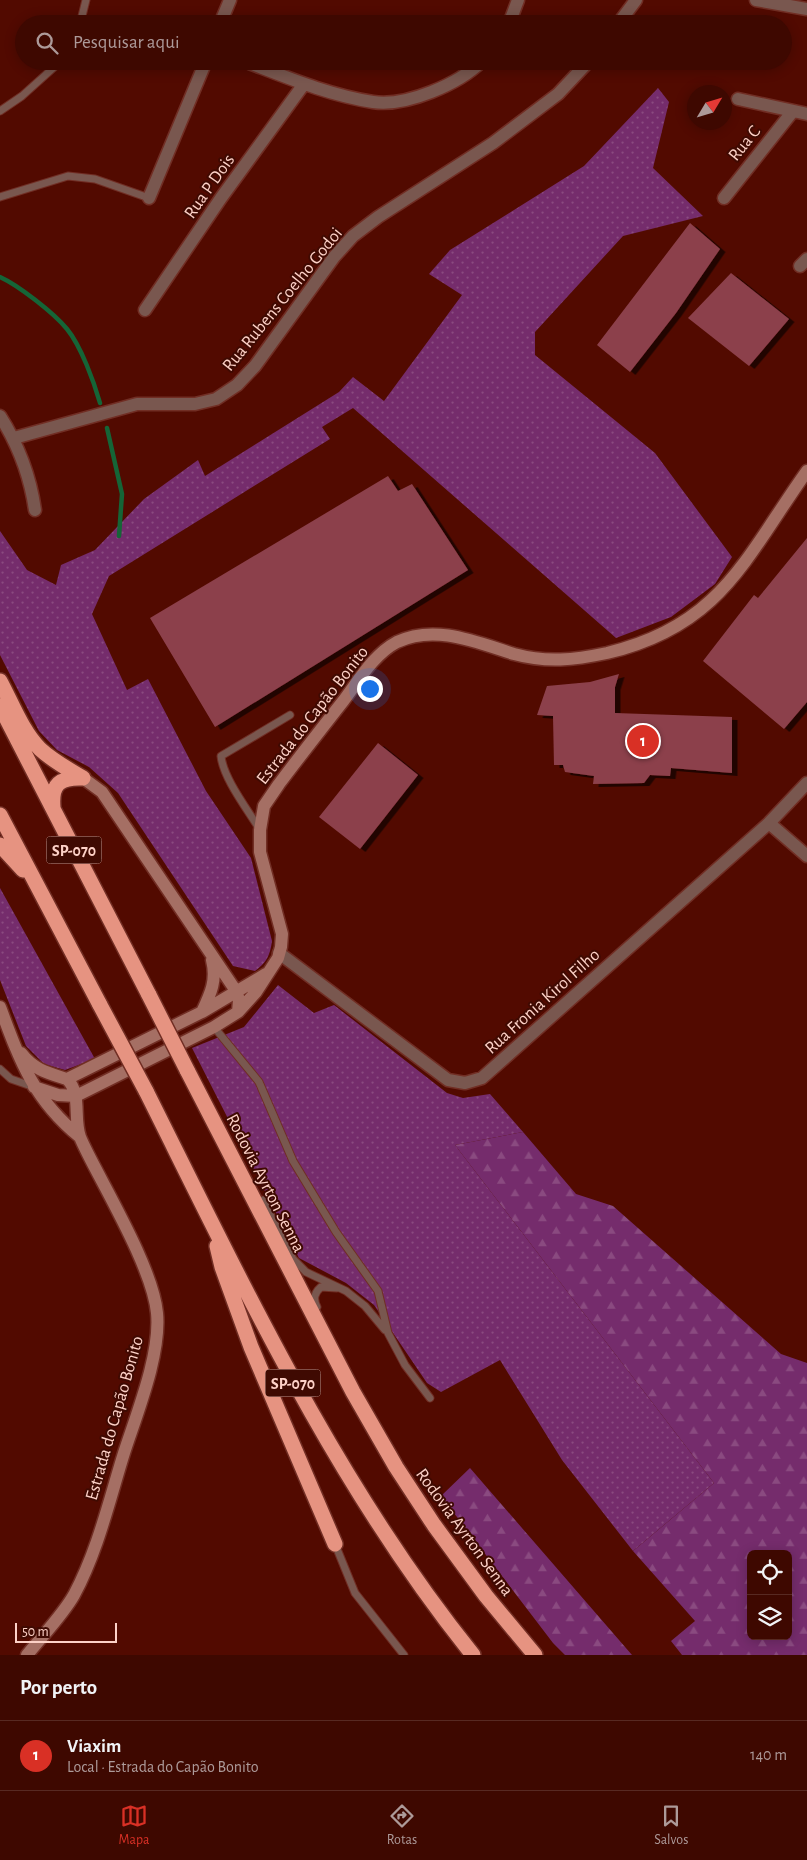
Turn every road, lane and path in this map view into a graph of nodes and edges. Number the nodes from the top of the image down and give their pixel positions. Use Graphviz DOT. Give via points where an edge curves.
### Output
graph roads {
  1 [pos="86,0"];
  2 [pos="230,0"];
  3 [pos="518,0"];
  4 [pos="636,0"];
  5 [pos="756,0"];
  6 [pos="807,9"];
  7 [pos="82,15"];
  8 [pos="224,15"];
  9 [pos="512,15"];
  10 [pos="625,15"];
  11 [pos="51,70"];
  12 [pos="202,70"];
  13 [pos="267,70"];
  14 [pos="474,70"];
  15 [pos="581,70"];
  16 [pos="304,84"];
  17 [pos="738,99"];
  18 [pos="0,111"];
  19 [pos="792,111"];
  20 [pos="807,114"];
  21 [pos="0,197"];
  22 [pos="149,198"];
  23 [pos="724,198"];
  24 [pos="145,310"];
  25 [pos="0,416"];
  26 [pos="14,438"];
  27 [pos="807,471"];
  28 [pos="36,510"];
  29 [pos="0,681"];
  30 [pos="0,706"];
  31 [pos="290,715"];
  32 [pos="83,778"];
  33 [pos="807,783"];
  34 [pos="53,809"];
  35 [pos="0,815"];
  36 [pos="769,823"];
  37 [pos="260,830"];
  38 [pos="0,846"];
  39 [pos="807,856"];
  40 [pos="34,880"];
  41 [pos="279,953"];
  42 [pos="211,955"];
  43 [pos="266,974"];
  44 [pos="236,991"];
  45 [pos="0,1007"];
  46 [pos="202,1012"];
  47 [pos="238,1012"];
  48 [pos="214,1027"];
  49 [pos="13,1044"];
  50 [pos="0,1070"];
  51 [pos="67,1079"];
  52 [pos="34,1087"];
  53 [pos="76,1096"];
  54 [pos="80,1137"];
  55 [pos="222,1140"];
  56 [pos="210,1218"];
  57 [pos="340,1288"];
  58 [pos="388,1333"];
  59 [pos="353,1392"];
  60 [pos="430,1398"];
  61 [pos="335,1544"];
  62 [pos="28,1655"];
  63 [pos="404,1655"];
  64 [pos="473,1655"];
  65 [pos="535,1655"];
  1 -- 7 [label="lane"];
  2 -- 8 [label="street"];
  3 -- 9 [label="street"];
  4 -- 10 [label="street"];
  5 -- 6 [label="street"];
  11 -- 18 [label="lane"];
  12 -- 22 [label="street"];
  13 -- 16 [label="street"];
  14 -- 16 [label="street" via="442,88 410,98 375,102"];
  15 -- 26 [label="street, Rua Rubens Coelho Godoi" via="558,94 494,143 378,217 354,236 334,257 255,366 216,399 195,404 137,404"];
  16 -- 24 [label="street, Rua P Dois"];
  17 -- 19 [label="street"];
  19 -- 20 [label="street"];
  19 -- 23 [label="street, Rua C"];
  21 -- 22 [label="lane" via="68,176 96,179"];
  25 -- 26 [label="street"];
  26 -- 28 [label="street" via="26,467"];
  27 -- 37 [label="street, Estrada do Capão Bonito" via="727,586 690,619 666,633 619,650 565,661 527,658 445,634 410,637 381,652 264,806"];
  29 -- 32 [label="highway" via="39,748"];
  30 -- 34 [label="highway, Rodovia Ayrton Senna / SP-070"];
  31 -- 37 [label="lane" via="221,756 225,771"];
  32 -- 34 [label="highway" via="70,777 55,788"];
  32 -- 42 [label="street" via="102,792"];
  33 -- 36 [label="street, Rua Fronia Kirol Filho"];
  34 -- 55 [label="highway, Rodovia Ayrton Senna / SP-070, bridge"];
  35 -- 40 [label="highway, SP-070"];
  36 -- 39 [label="street"];
  36 -- 41 [label="street, Rua Fronia Kirol Filho" via="482,1078 465,1083 448,1080"];
  37 -- 41 [label="street, Estrada do Capão Bonito" via="260,852 282,934"];
  38 -- 40 [label="highway"];
  40 -- 56 [label="highway, SP-070, bridge"];
  41 -- 43 [label="street, Estrada do Capão Bonito"];
  42 -- 44 [label="street"];
  42 -- 46 [label="street" via="215,973 213,990"];
  43 -- 44 [label="street, Estrada do Capão Bonito"];
  43 -- 47 [label="street, Estrada do Capão Bonito" via="256,992"];
  44 -- 46 [label="street, Estrada do Capão Bonito"];
  44 -- 47 [label="street"];
  45 -- 49 [label="street"];
  46 -- 51 [label="street, Estrada do Capão Bonito"];
  47 -- 48 [label="street, Estrada do Capão Bonito"];
  48 -- 53 [label="street, Estrada do Capão Bonito"];
  48 -- 58 [label="lane" via="259,1082 293,1161 336,1232 378,1291"];
  49 -- 51 [label="street" via="28,1063"];
  49 -- 52 [label="street"];
  50 -- 52 [label="lane" via="11,1080"];
  51 -- 53 [label="street, Estrada do Capão Bonito"];
  52 -- 53 [label="street" via="58,1095"];
  52 -- 54 [label="street" via="60,1121"];
  53 -- 54 [label="street, Estrada do Capão Bonito"];
  54 -- 62 [label="street, Estrada do Capão Bonito" via="151,1287 157,1313 156,1340 93,1555 72,1597"];
  55 -- 57 [label="lane" via="241,1160 293,1259 306,1272"];
  55 -- 59 [label="highway, Rodovia Ayrton Senna / SP-070"];
  56 -- 61 [label="highway" via="222,1267 251,1346"];
  56 -- 64 [label="highway, SP-070" via="293,1382 413,1577"];
  57 -- 58 [label="lane" via="365,1306"];
  57 -- 59 [label="lane" via="321,1287 314,1300 343,1362"];
  58 -- 60 [label="lane" via="405,1364"];
  59 -- 65 [label="highway, Rodovia Ayrton Senna / SP-070" via="434,1525"];
  61 -- 63 [label="lane" via="355,1593"];
}
